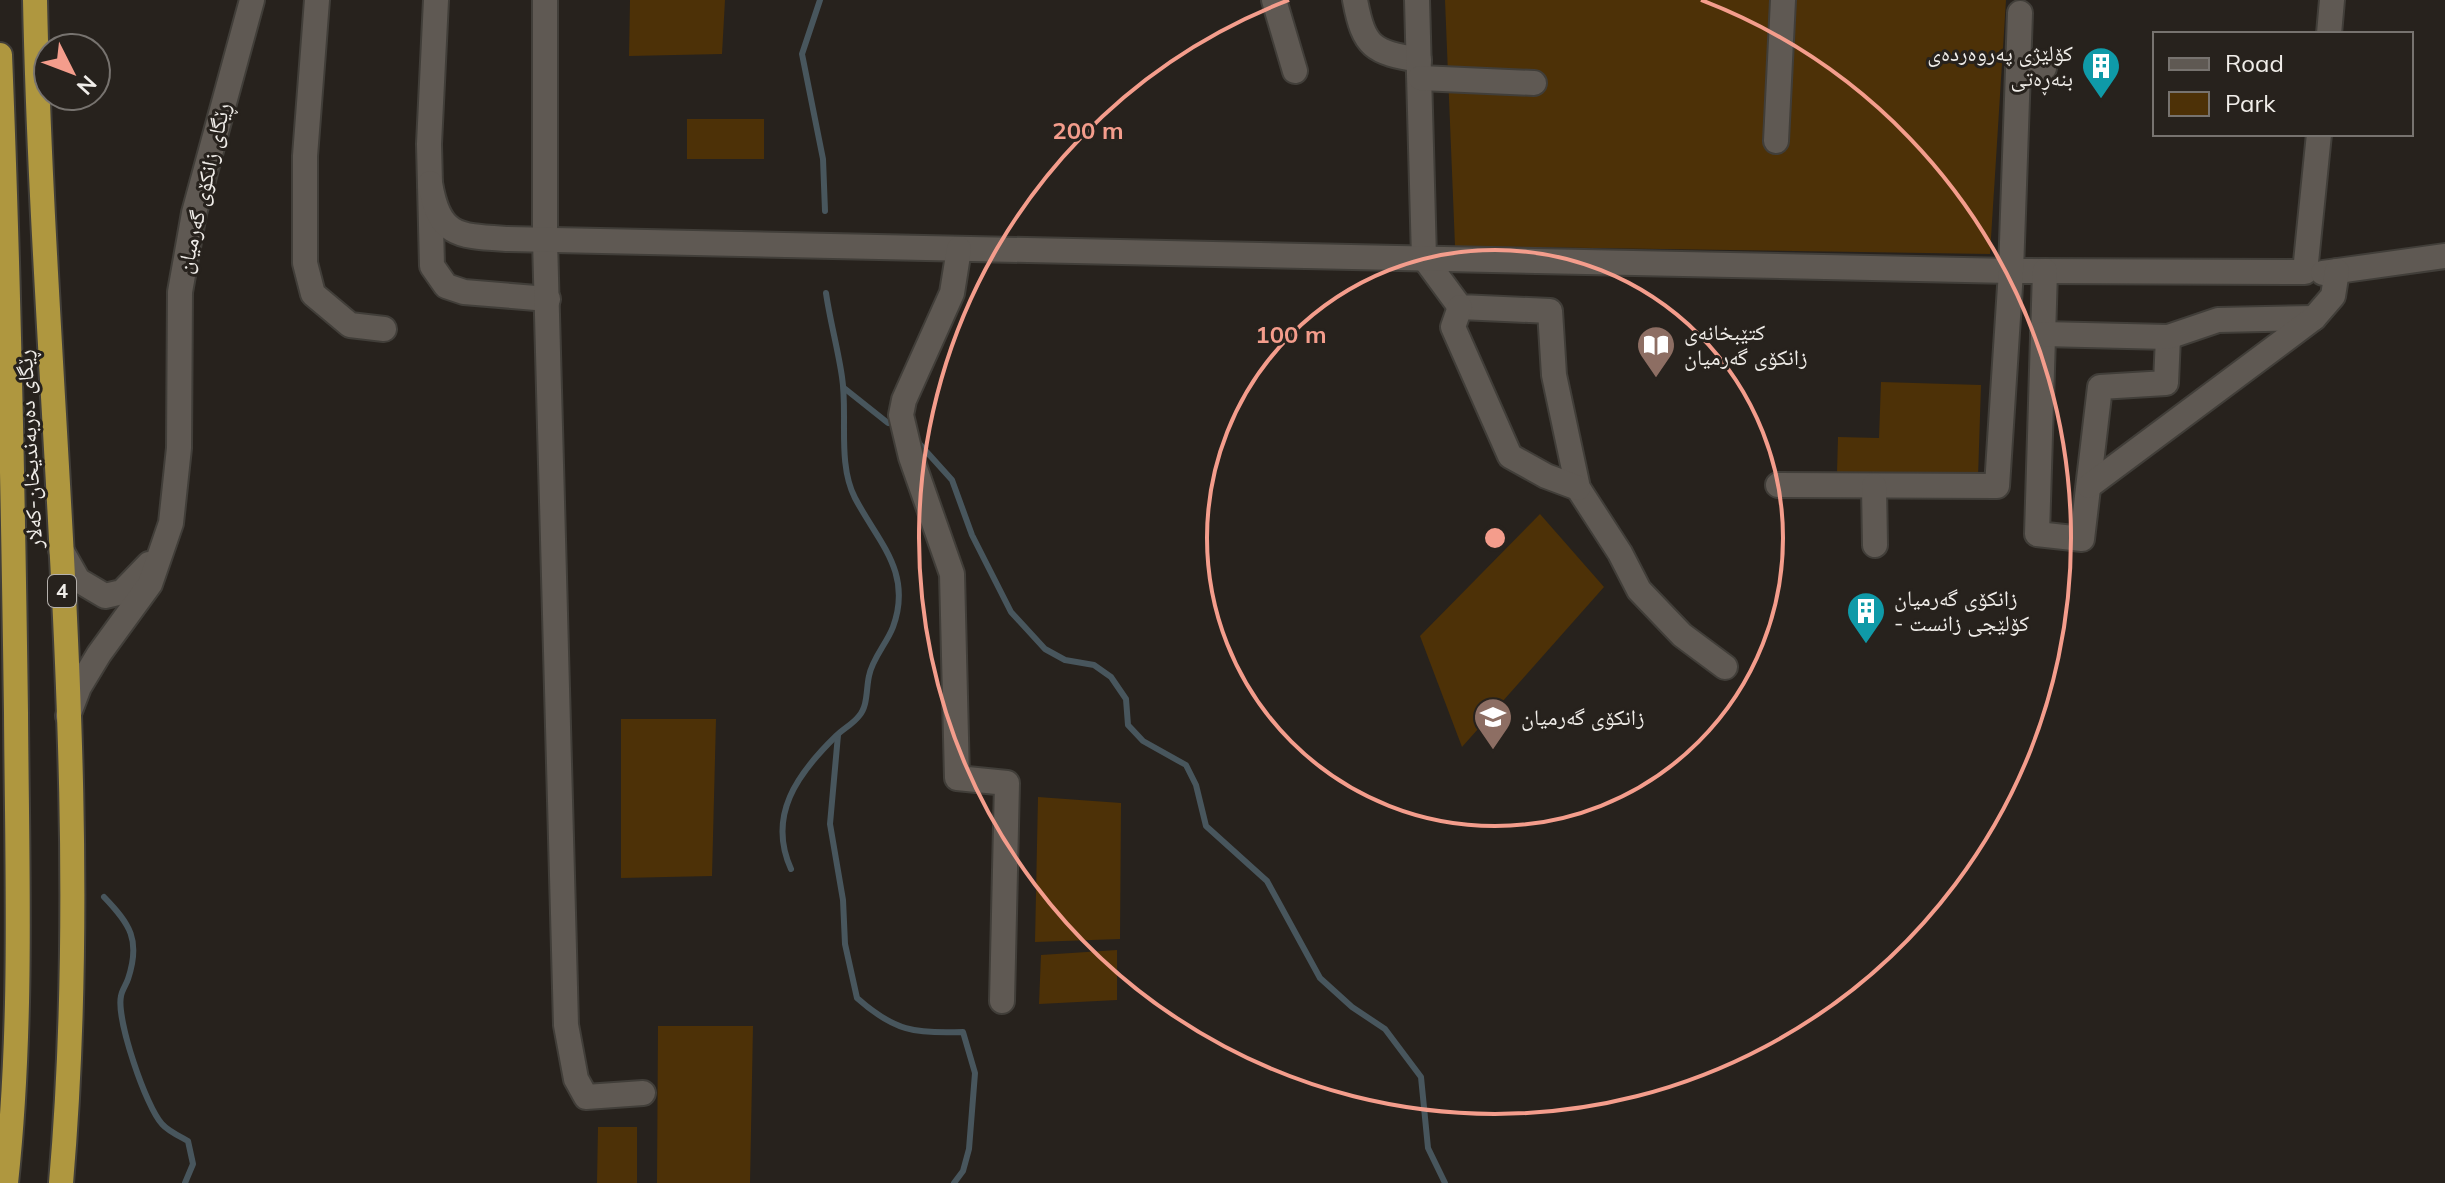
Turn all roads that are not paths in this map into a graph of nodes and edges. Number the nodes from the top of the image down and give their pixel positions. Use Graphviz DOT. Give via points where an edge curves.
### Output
graph roads {
  1 [pos="35,0"];
  2 [pos="252,0"];
  3 [pos="317,0"];
  4 [pos="436,0"];
  5 [pos="545,0"];
  6 [pos="1274,0"];
  7 [pos="1355,0"];
  8 [pos="1417,0"];
  9 [pos="1783,0"];
  10 [pos="2332,0"];
  11 [pos="2020,13"];
  12 [pos="2329,32"];
  13 [pos="0,55"];
  14 [pos="2018,67"];
  15 [pos="2044,68"];
  16 [pos="1419,69"];
  17 [pos="1295,71"];
  18 [pos="1534,83"];
  19 [pos="2319,136"];
  20 [pos="1776,141"];
  21 [pos="430,183"];
  22 [pos="545,240"];
  23 [pos="959,249"];
  24 [pos="2445,256"];
  25 [pos="1424,258"];
  26 [pos="2011,271"];
  27 [pos="2045,271"];
  28 [pos="2337,271"];
  29 [pos="2305,272"];
  30 [pos="548,299"];
  31 [pos="1460,307"];
  32 [pos="2314,318"];
  33 [pos="384,329"];
  34 [pos="2043,334"];
  35 [pos="2168,337"];
  36 [pos="1778,485"];
  37 [pos="1874,486"];
  38 [pos="2089,486"];
  39 [pos="1578,488"];
  40 [pos="171,523"];
  41 [pos="1875,545"];
  42 [pos="61,550"];
  43 [pos="1725,667"];
  44 [pos="67,721"];
  45 [pos="1002,1001"];
  46 [pos="643,1093"];
  47 [pos="4,1181"];
  48 [pos="61,1183"];
  1 -- 42 [label="highway, ڕێگای دەربەندیخان-کەلار / 4"];
  2 -- 40 [label="street, ڕێگای زانکۆی گەرمیان" via="194,213 180,292 179,448"];
  3 -- 33 [label="street" via="305,156 305,263 313,294 350,325"];
  4 -- 21 [label="street"];
  5 -- 22 [label="street"];
  6 -- 17 [label="street"];
  7 -- 16 [label="street" via="1364,38 1380,53"];
  8 -- 16 [label="street"];
  9 -- 20 [label="street"];
  10 -- 12 [label="street"];
  11 -- 14 [label="street"];
  13 -- 47 [label="highway, ڕێگای دەربەندیخان-کەلار" via="13,491 17,897 17,1062"];
  14 -- 15 [label="street"];
  14 -- 26 [label="street"];
  16 -- 18 [label="street"];
  16 -- 25 [label="street"];
  19 -- 29 [label="street"];
  21 -- 22 [label="street" via="437,214 450,230 480,238"];
  21 -- 30 [label="street" via="431,257 446,286 476,295"];
  22 -- 23 [label="street"];
  22 -- 30 [label="street"];
  23 -- 25 [label="street"];
  23 -- 45 [label="street" via="952,293 901,415 952,574 957,778 1007,783"];
  24 -- 28 [label="street"];
  25 -- 26 [label="street"];
  25 -- 31 [label="street"];
  26 -- 27 [label="street"];
  26 -- 37 [label="street" via="1997,486"];
  27 -- 29 [label="street"];
  27 -- 34 [label="street"];
  28 -- 29 [label="street"];
  28 -- 32 [label="street" via="2333,296"];
  30 -- 46 [label="street" via="568,1041 576,1079 586,1097"];
  31 -- 39 [label="street" via="1453,327 1510,456"];
  31 -- 39 [label="street" via="1550,311 1554,375"];
  32 -- 35 [label="street" via="2218,320"];
  32 -- 38 [label="street"];
  34 -- 35 [label="street"];
  34 -- 38 [label="street" via="2037,534 2082,539"];
  35 -- 38 [label="street" via="2166,383 2100,387"];
  36 -- 37 [label="street"];
  37 -- 41 [label="street"];
  39 -- 43 [label="street" via="1639,590 1682,635"];
  40 -- 42 [label="street" via="152,560 115,595 83,585"];
  40 -- 44 [label="street" via="150,584 79,687"];
  42 -- 44 [label="highway, ڕێگای دەربەندیخان-کەلار / 4"];
  44 -- 48 [label="highway, ڕێگای دەربەندیخان-کەلار / 4" via="72,1059"];
}
